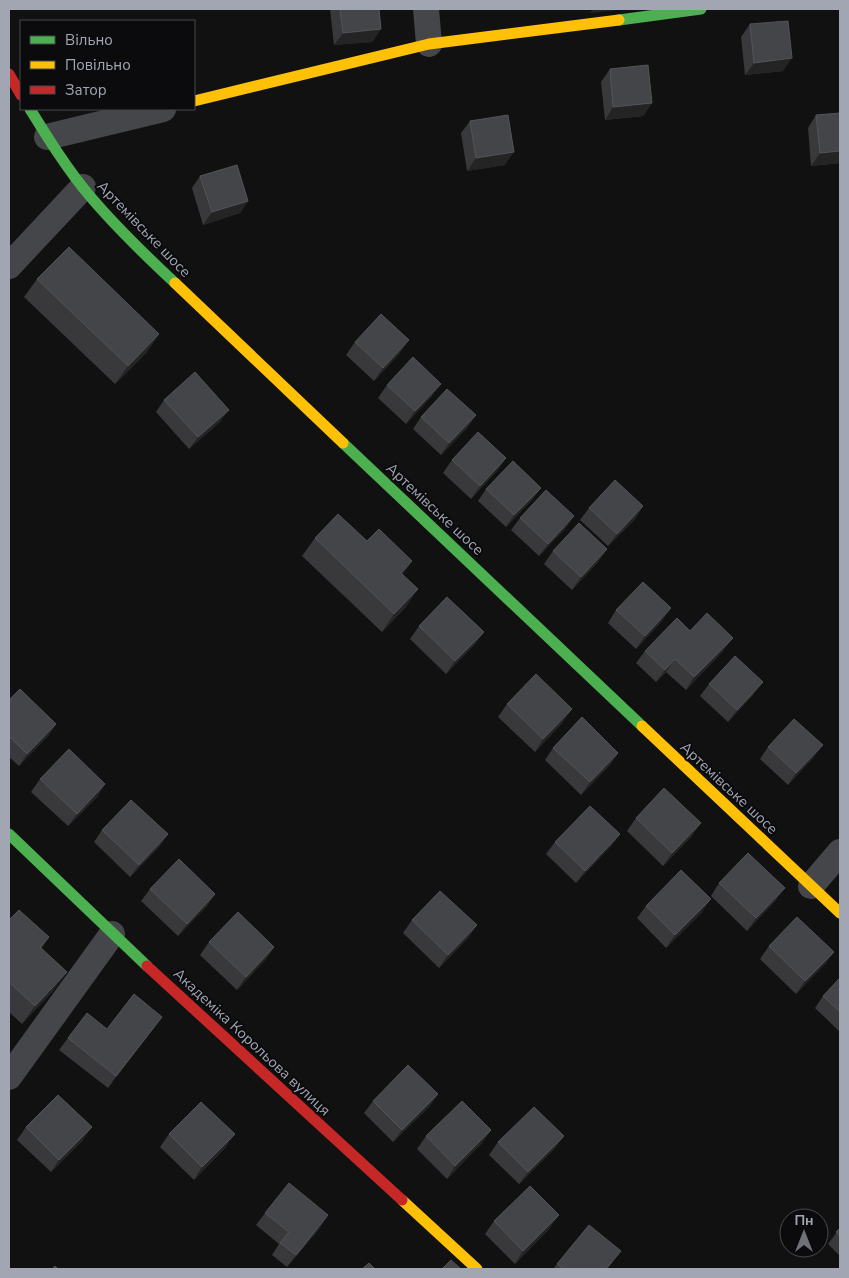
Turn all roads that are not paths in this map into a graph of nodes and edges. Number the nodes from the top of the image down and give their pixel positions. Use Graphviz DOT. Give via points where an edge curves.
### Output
graph roads {
  1 [pos="426,9"];
  2 [pos="701,9"];
  3 [pos="429,44"];
  4 [pos="9,74"];
  5 [pos="20,93"];
  6 [pos="195,101"];
  7 [pos="31,110"];
  8 [pos="159,110"];
  9 [pos="47,137"];
  10 [pos="83,187"];
  11 [pos="9,266"];
  12 [pos="9,834"];
  13 [pos="840,852"];
  14 [pos="811,886"];
  15 [pos="840,913"];
  16 [pos="112,934"];
  17 [pos="9,1077"];
  18 [pos="477,1269"];
  1 -- 3 [label="street"];
  2 -- 3 [label="main road"];
  3 -- 6 [label="main road"];
  4 -- 5 [label="main road"];
  7 -- 9 [label="main road, Артемівське шосе"];
  8 -- 9 [label="street"];
  9 -- 10 [label="main road, Артемівське шосе"];
  10 -- 11 [label="street"];
  10 -- 14 [label="main road, Артемівське шосе" via="145,255"];
  12 -- 16 [label="main road, Академіка Корольова вулиця"];
  13 -- 14 [label="street"];
  14 -- 15 [label="main road, Артемівське шосе"];
  16 -- 17 [label="street"];
  16 -- 18 [label="main road, Академіка Корольова вулиця"];
}
